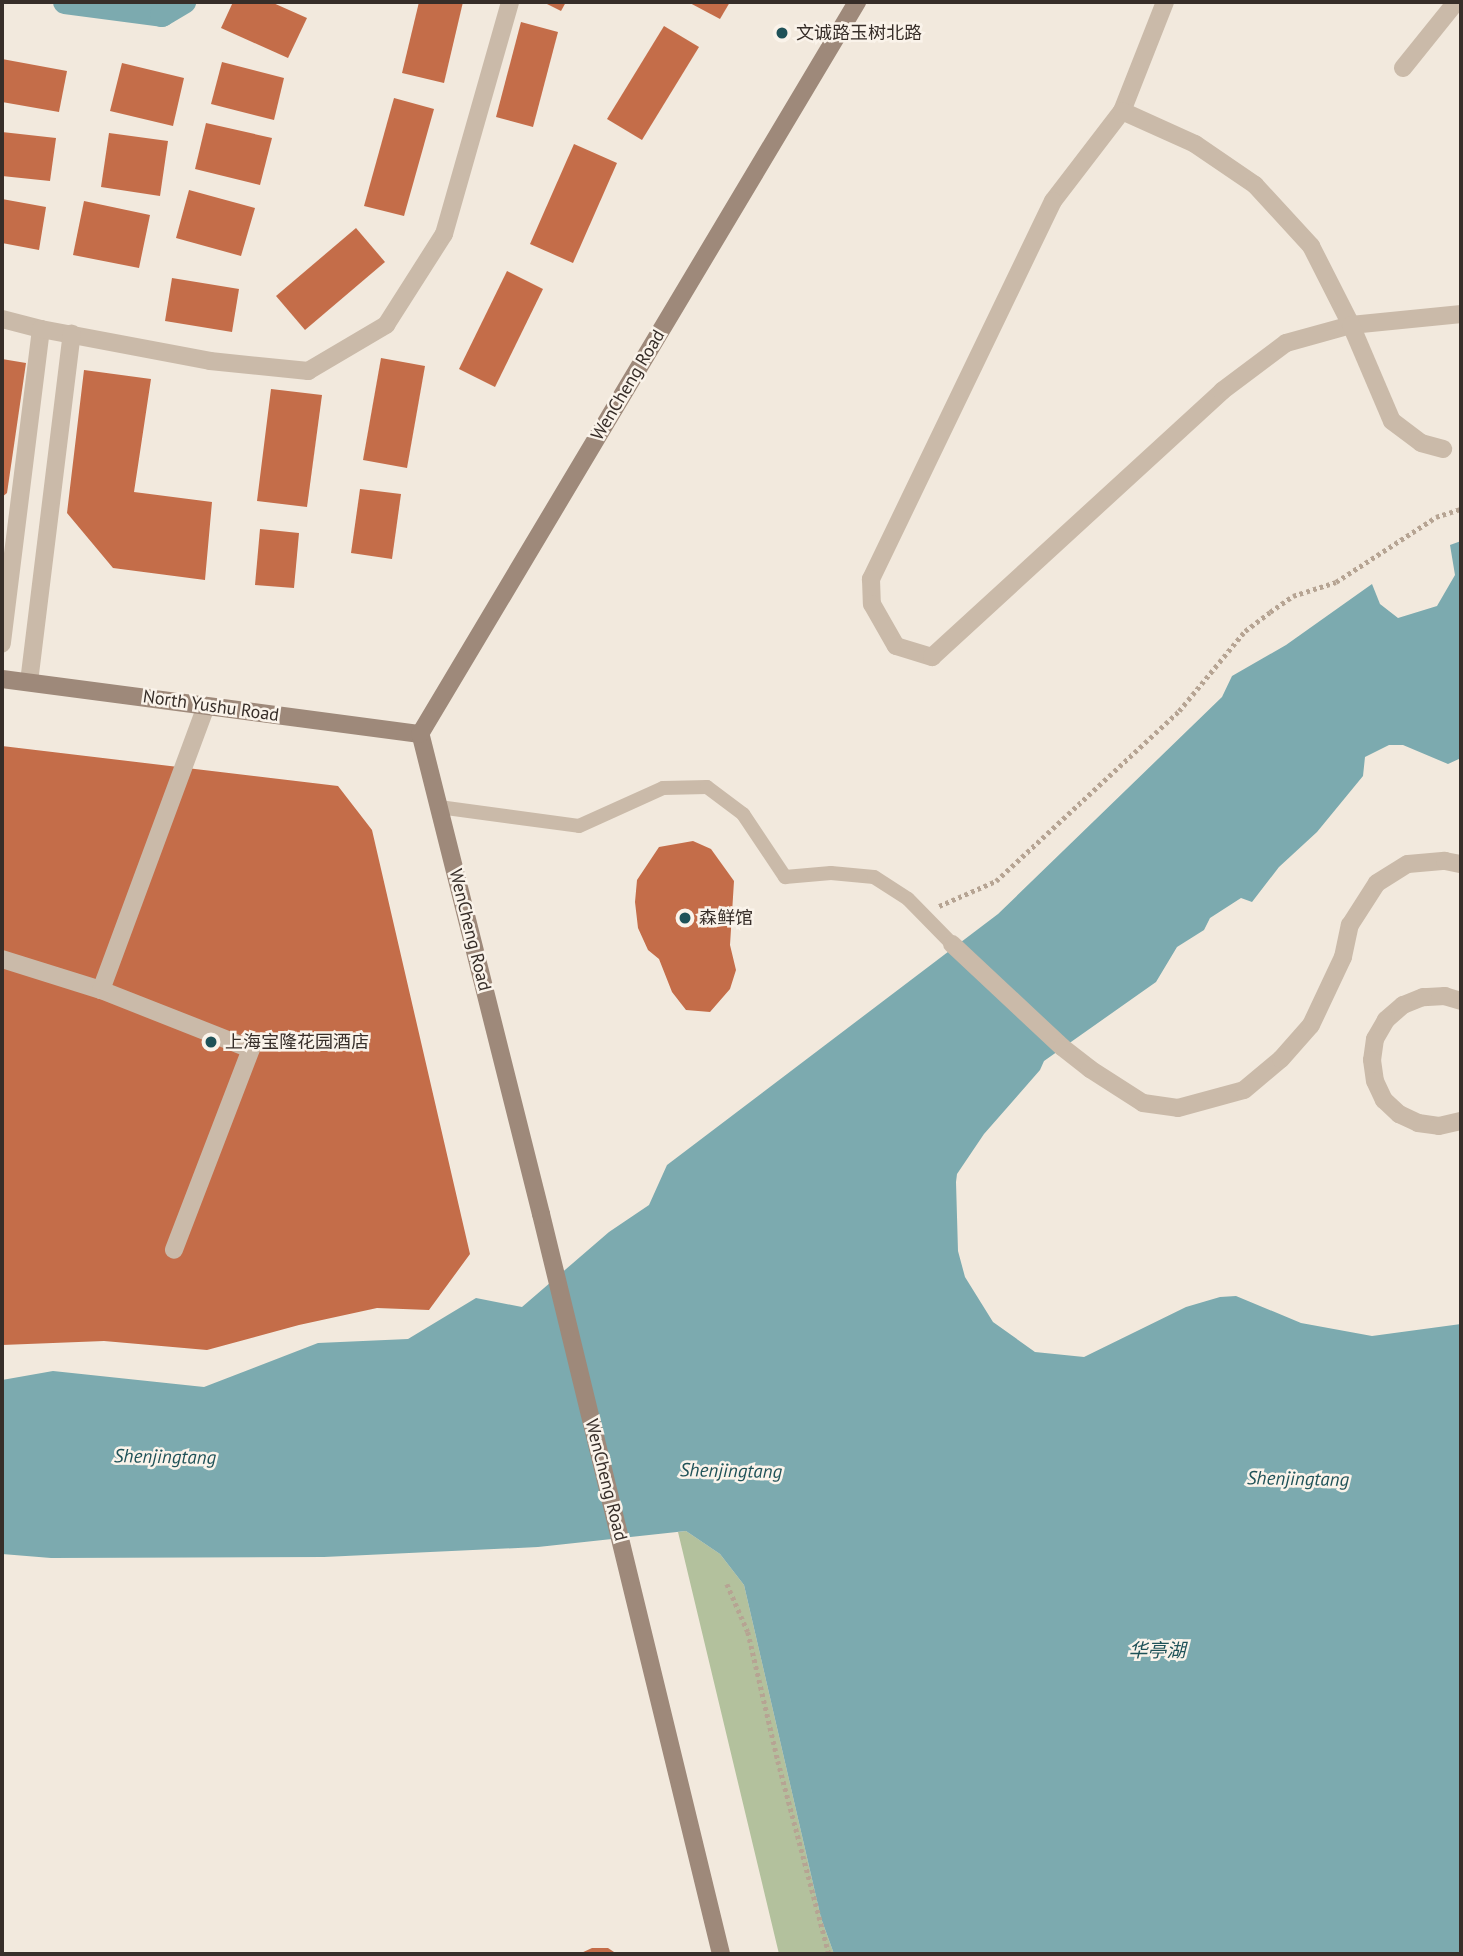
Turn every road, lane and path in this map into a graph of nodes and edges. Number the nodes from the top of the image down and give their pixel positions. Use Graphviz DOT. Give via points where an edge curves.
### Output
graph roads {
  1 [pos="510,2"];
  2 [pos="857,2"];
  3 [pos="1165,2"];
  4 [pos="1456,2"];
  5 [pos="1403,68"];
  6 [pos="1122,111"];
  7 [pos="1461,314"];
  8 [pos="2,320"];
  9 [pos="1351,324"];
  10 [pos="41,328"];
  11 [pos="72,334"];
  12 [pos="1443,449"];
  13 [pos="1461,509"];
  14 [pos="2,644"];
  15 [pos="2,679"];
  16 [pos="29,682"];
  17 [pos="206,706"];
  18 [pos="420,734"];
  19 [pos="439,807"];
  20 [pos="1461,864"];
  21 [pos="923,914"];
  22 [pos="952,944"];
  23 [pos="2,959"];
  24 [pos="101,990"];
  25 [pos="1461,1001"];
  26 [pos="1461,1121"];
  27 [pos="174,1250"];
  28 [pos="727,1584"];
  29 [pos="721,1954"];
  30 [pos="829,1954"];
  1 -- 11 [label="street" via="444,233 386,325 308,371 210,361"];
  2 -- 18 [label="street, WenCheng Road"];
  3 -- 6 [label="street"];
  4 -- 5 [label="street"];
  6 -- 9 [label="street" via="1195,144 1255,186 1311,246"];
  6 -- 9 [label="street" via="1053,201 871,579 872,604 896,646 932,657 1222,391 1286,343"];
  7 -- 9 [label="street"];
  8 -- 10 [label="street"];
  9 -- 12 [label="street" via="1392,421 1421,443"];
  10 -- 11 [label="street"];
  10 -- 14 [label="street"];
  11 -- 16 [label="street"];
  13 -- 21 [label="path" via="1436,517 1336,582 1293,596 1270,612 1245,631 1179,711 996,881"];
  15 -- 16 [label="street, North Yushu Road"];
  16 -- 17 [label="street, North Yushu Road"];
  17 -- 18 [label="street, North Yushu Road"];
  17 -- 24 [label="street"];
  18 -- 19 [label="street, WenCheng Road"];
  19 -- 21 [label="lane" via="579,826 663,788 707,787 743,814 785,877 831,873 874,877"];
  19 -- 29 [label="street, WenCheng Road"];
  20 -- 22 [label="street" via="1408,864 1377,883 1350,925 1343,957 1311,1025 1281,1059 1244,1090 1178,1108 1143,1103 1062,1047"];
  21 -- 22 [label="lane"];
  23 -- 24 [label="street"];
  24 -- 27 [label="street" via="251,1049"];
  25 -- 26 [label="street" via="1423,997 1403,1005 1386,1020 1372,1060 1384,1100 1399,1114 1439,1126"];
  28 -- 30 [label="path" via="748,1632"];
}
